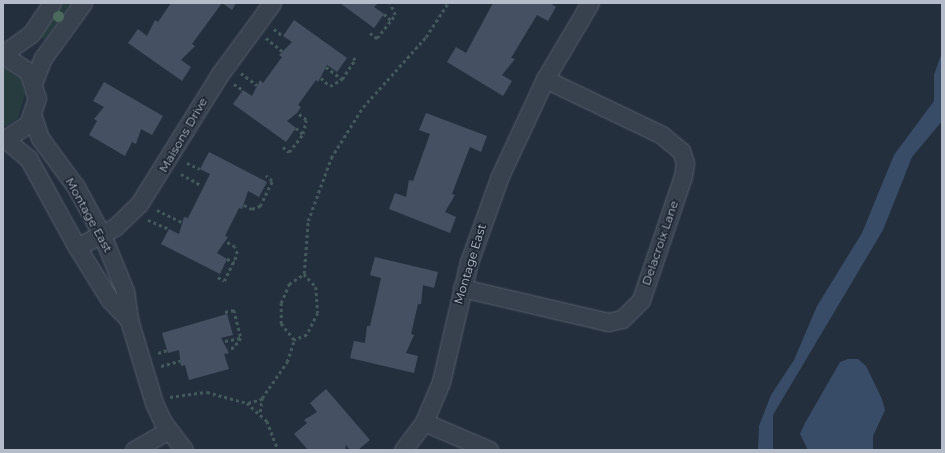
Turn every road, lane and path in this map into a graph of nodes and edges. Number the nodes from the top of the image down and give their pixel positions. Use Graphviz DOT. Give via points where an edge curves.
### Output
graph roads {
  1 [pos="52,3"];
  2 [pos="83,3"];
  3 [pos="272,3"];
  4 [pos="390,3"];
  5 [pos="448,3"];
  6 [pos="590,3"];
  7 [pos="384,14"];
  8 [pos="391,20"];
  9 [pos="274,29"];
  10 [pos="370,33"];
  11 [pos="283,36"];
  12 [pos="266,38"];
  13 [pos="282,51"];
  14 [pos="3,55"];
  15 [pos="351,56"];
  16 [pos="326,67"];
  17 [pos="241,73"];
  18 [pos="321,78"];
  19 [pos="342,79"];
  20 [pos="545,79"];
  21 [pos="34,80"];
  22 [pos="234,84"];
  23 [pos="257,85"];
  24 [pos="243,90"];
  25 [pos="297,113"];
  26 [pos="33,116"];
  27 [pos="296,128"];
  28 [pos="303,134"];
  29 [pos="4,139"];
  30 [pos="283,147"];
  31 [pos="187,163"];
  32 [pos="200,169"];
  33 [pos="181,174"];
  34 [pos="266,176"];
  35 [pos="201,185"];
  36 [pos="259,197"];
  37 [pos="263,199"];
  38 [pos="244,204"];
  39 [pos="157,210"];
  40 [pos="148,220"];
  41 [pos="182,222"];
  42 [pos="169,229"];
  43 [pos="102,235"];
  44 [pos="226,242"];
  45 [pos="77,248"];
  46 [pos="228,258"];
  47 [pos="234,262"];
  48 [pos="304,274"];
  49 [pos="218,277"];
  50 [pos="462,288"];
  51 [pos="226,312"];
  52 [pos="129,320"];
  53 [pos="242,338"];
  54 [pos="294,340"];
  55 [pos="225,341"];
  56 [pos="228,349"];
  57 [pos="167,350"];
  58 [pos="158,353"];
  59 [pos="180,361"];
  60 [pos="162,366"];
  61 [pos="170,397"];
  62 [pos="262,398"];
  63 [pos="247,403"];
  64 [pos="260,412"];
  65 [pos="424,422"];
  66 [pos="168,430"];
  67 [pos="134,450"];
  68 [pos="184,450"];
  69 [pos="278,450"];
  70 [pos="403,450"];
  71 [pos="489,450"];
  1 -- 14 [label="street" via="30,34"];
  2 -- 21 [label="street" via="43,58"];
  3 -- 43 [label="street, Maisons Drive" via="220,74 150,189 128,217"];
  4 -- 8 [label="path" via="395,15"];
  5 -- 48 [label="path" via="426,37 364,107 331,158 310,214"];
  6 -- 20 [label="street, Montage East"];
  7 -- 8 [label="path"];
  8 -- 10 [label="path" via="377,38"];
  9 -- 11 [label="path"];
  12 -- 13 [label="path"];
  14 -- 21 [label="street" via="21,64"];
  15 -- 19 [label="path" via="355,60"];
  16 -- 19 [label="path"];
  17 -- 23 [label="path"];
  18 -- 19 [label="path" via="330,86"];
  20 -- 50 [label="street, Montage East" via="493,194"];
  20 -- 50 [label="street, Delacroix Lane" via="662,135 681,151 685,163 683,176 641,300 622,319 608,322"];
  21 -- 26 [label="street" via="37,98"];
  22 -- 24 [label="path"];
  25 -- 28 [label="path" via="306,120"];
  26 -- 29 [label="street" via="21,131"];
  26 -- 43 [label="street, Montage East" via="40,138 76,187"];
  27 -- 28 [label="path"];
  28 -- 30 [label="path" via="289,152"];
  29 -- 45 [label="street, Montage East" via="23,151 34,166"];
  31 -- 32 [label="path"];
  33 -- 35 [label="path"];
  34 -- 37 [label="path" via="272,181"];
  36 -- 37 [label="path"];
  37 -- 38 [label="path" via="260,206 252,208"];
  39 -- 41 [label="path"];
  40 -- 42 [label="path"];
  43 -- 45 [label="street, Maisons Drive"];
  43 -- 52 [label="street, Montage East" via="125,291"];
  44 -- 47 [label="path" via="235,247 237,254"];
  45 -- 52 [label="street, Montage East" via="110,300"];
  46 -- 47 [label="path"];
  47 -- 49 [label="path" via="224,280"];
  48 -- 54 [label="path" via="289,284 281,303 281,324"];
  48 -- 54 [label="path" via="316,287 318,313 307,335"];
  50 -- 65 [label="street, Montage East" via="441,382"];
  51 -- 53 [label="path" via="234,310"];
  52 -- 66 [label="street, Montage East" via="154,403"];
  53 -- 55 [label="path"];
  53 -- 56 [label="path" via="234,348"];
  54 -- 62 [label="path" via="287,362"];
  57 -- 58 [label="path"];
  59 -- 60 [label="path"];
  61 -- 63 [label="path" via="207,392"];
  62 -- 63 [label="path"];
  62 -- 64 [label="path"];
  63 -- 64 [label="path"];
  64 -- 69 [label="path" via="273,432"];
  65 -- 70 [label="street, Montage East"];
  65 -- 71 [label="street"];
  66 -- 67 [label="street"];
  66 -- 68 [label="street, Montage East"];
}
